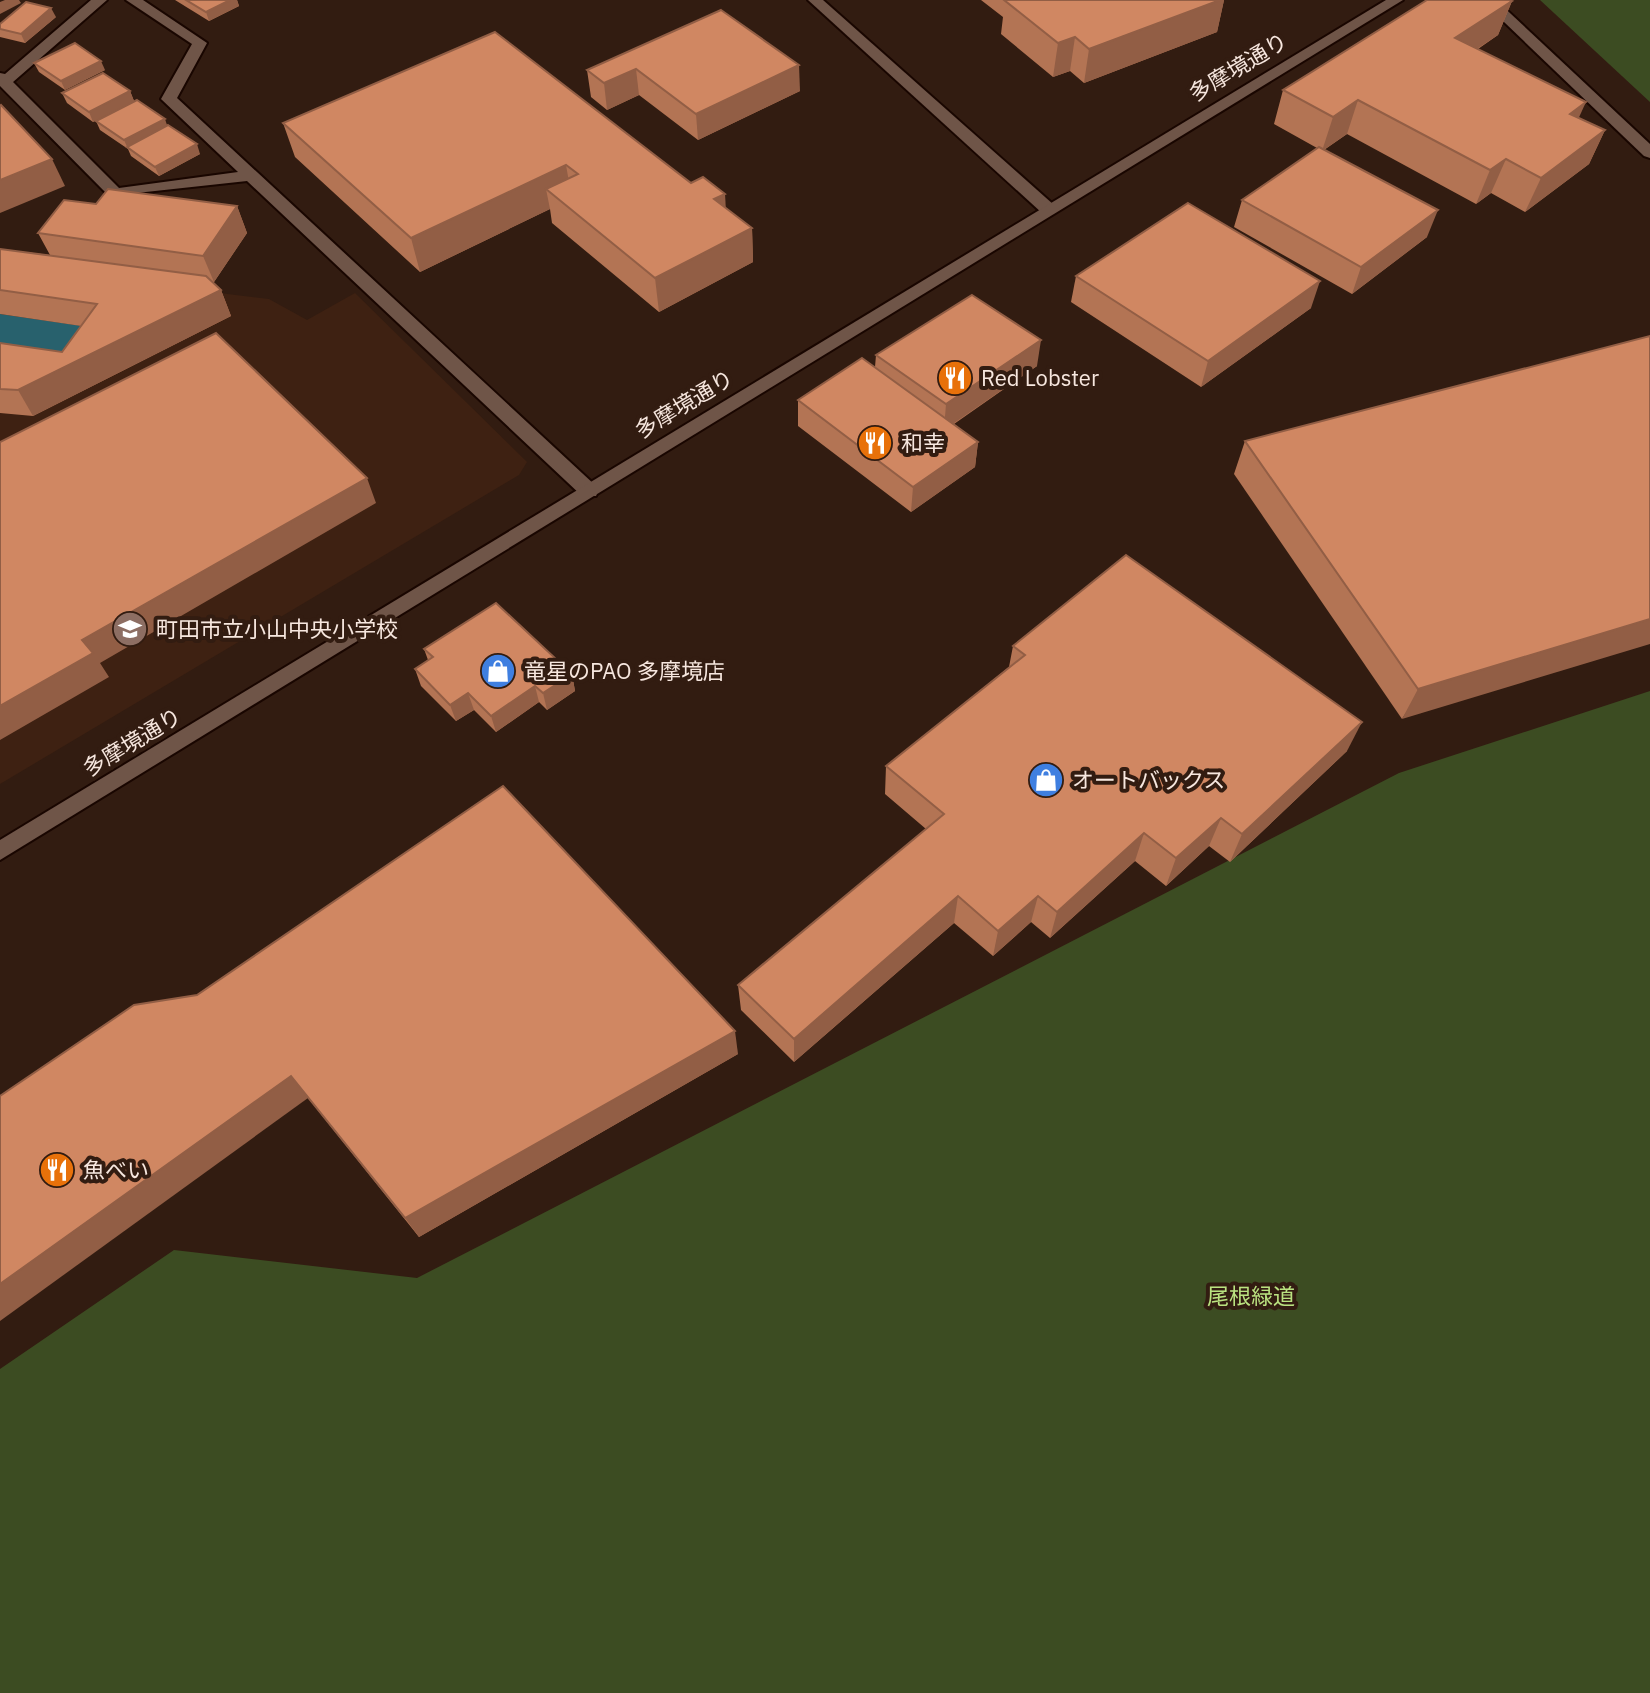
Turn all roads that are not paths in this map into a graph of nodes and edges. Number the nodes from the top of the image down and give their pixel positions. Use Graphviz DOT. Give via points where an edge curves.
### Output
graph roads {
  1 [pos="100,0"];
  2 [pos="133,0"];
  3 [pos="815,0"];
  4 [pos="1396,0"];
  5 [pos="1488,0"];
  6 [pos="2,79"];
  7 [pos="1650,153"];
  8 [pos="254,175"];
  9 [pos="1048,209"];
  10 [pos="589,491"];
  11 [pos="0,851"];
  1 -- 6 [label="street"];
  2 -- 8 [label="street" via="200,43 169,99"];
  3 -- 9 [label="street"];
  4 -- 9 [label="street, 多摩境通り"];
  5 -- 7 [label="street"];
  6 -- 8 [label="street" via="115,193"];
  8 -- 10 [label="street"];
  9 -- 10 [label="street, 多摩境通り"];
  10 -- 11 [label="street, 多摩境通り"];
}
